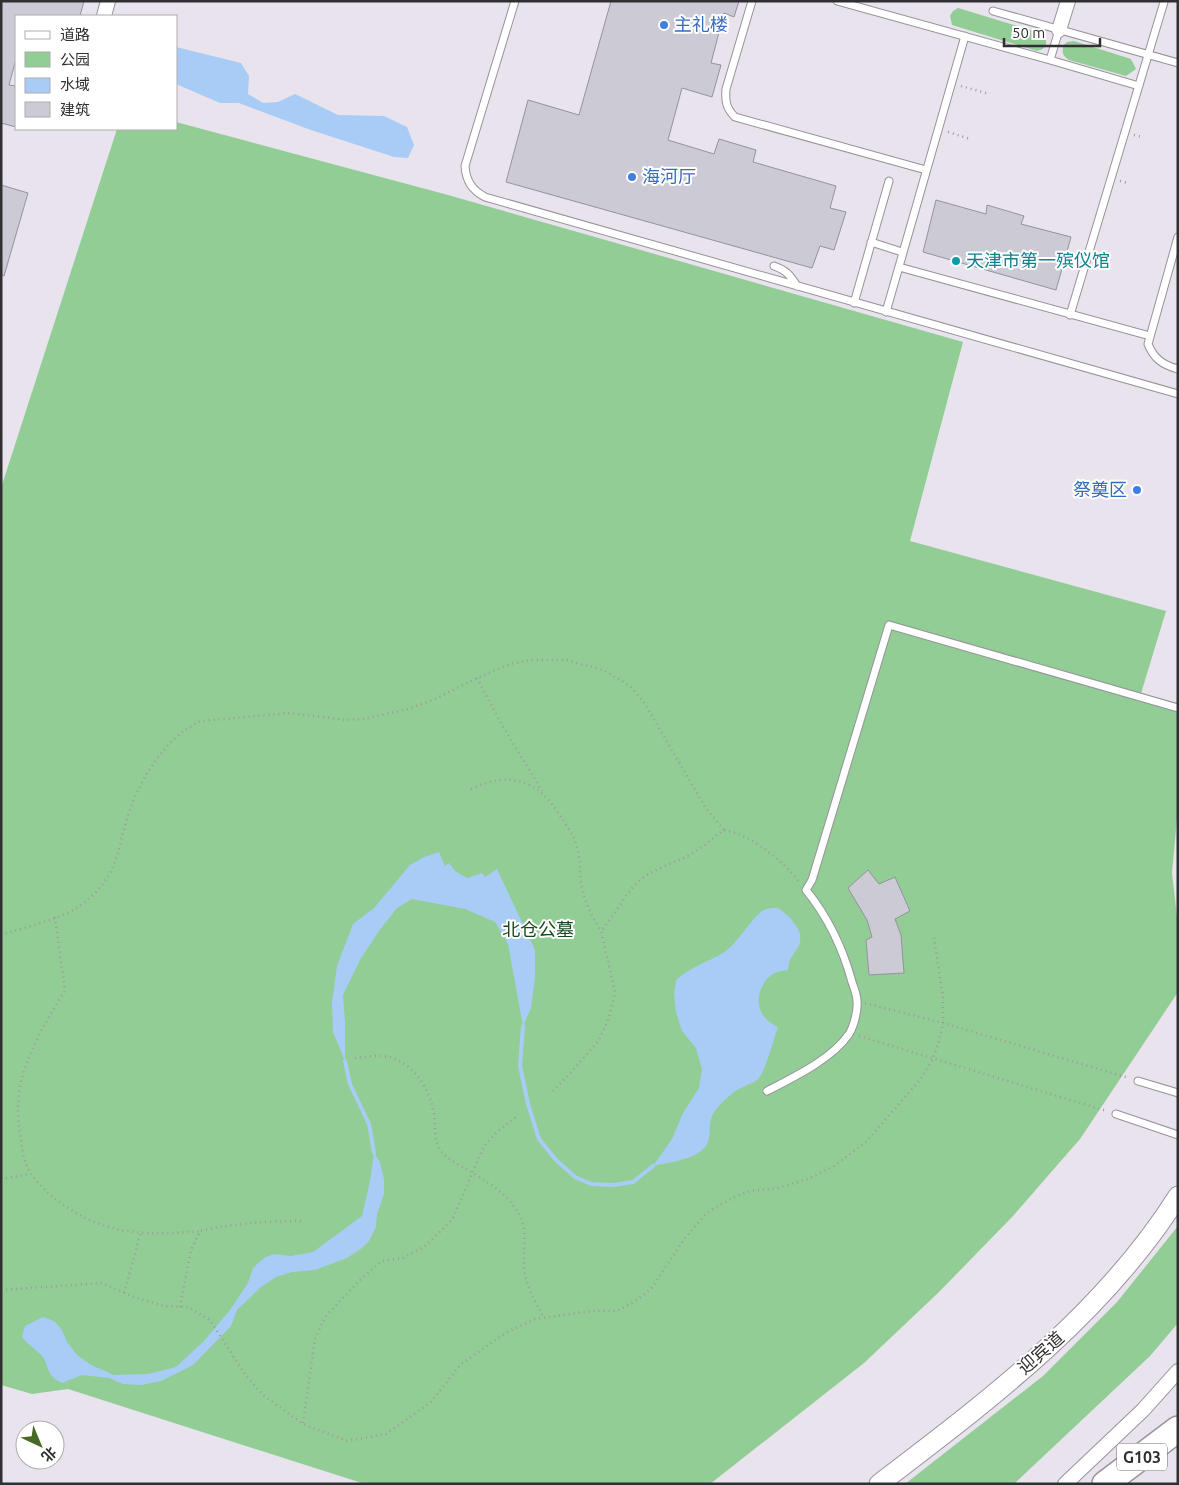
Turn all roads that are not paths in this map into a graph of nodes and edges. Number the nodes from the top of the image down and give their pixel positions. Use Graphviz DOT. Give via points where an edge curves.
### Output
graph roads {
  1 [pos="108,1"];
  2 [pos="515,1"];
  3 [pos="752,1"];
  4 [pos="837,1"];
  5 [pos="1068,1"];
  6 [pos="1164,2"];
  7 [pos="993,11"];
  8 [pos="104,15"];
  9 [pos="1059,30"];
  10 [pos="966,36"];
  11 [pos="1148,55"];
  12 [pos="1050,60"];
  13 [pos="1178,63"];
  14 [pos="1139,86"];
  15 [pos="926,170"];
  16 [pos="889,181"];
  17 [pos="1178,237"];
  18 [pos="871,242"];
  19 [pos="902,252"];
  20 [pos="774,266"];
  21 [pos="899,267"];
  22 [pos="797,286"];
  23 [pos="854,302"];
  24 [pos="886,312"];
  25 [pos="1070,315"];
  26 [pos="1150,336"];
  27 [pos="1178,369"];
  28 [pos="1178,394"];
  29 [pos="1178,708"];
  30 [pos="1138,1081"];
  31 [pos="767,1091"];
  32 [pos="1178,1094"];
  33 [pos="1116,1114"];
  34 [pos="1178,1135"];
  35 [pos="1178,1196"];
  36 [pos="1178,1371"];
  37 [pos="1178,1429"];
  38 [pos="878,1484"];
  39 [pos="1065,1484"];
  40 [pos="1105,1484"];
  1 -- 8 [label="street"];
  2 -- 22 [label="lane" via="465,166 476,192 494,200"];
  3 -- 15 [label="lane" via="726,89 725,102 729,111 736,117"];
  4 -- 10 [label="lane"];
  5 -- 9 [label="street"];
  6 -- 11 [label="lane"];
  7 -- 9 [label="lane"];
  9 -- 11 [label="lane"];
  9 -- 12 [label="lane"];
  10 -- 12 [label="lane"];
  10 -- 15 [label="lane"];
  11 -- 13 [label="lane"];
  11 -- 14 [label="lane"];
  12 -- 14 [label="lane"];
  14 -- 25 [label="lane"];
  15 -- 19 [label="lane"];
  16 -- 18 [label="lane"];
  17 -- 26 [label="lane"];
  18 -- 19 [label="lane"];
  18 -- 23 [label="lane"];
  19 -- 21 [label="lane"];
  20 -- 22 [label="lane" via="790,274"];
  21 -- 24 [label="lane"];
  21 -- 25 [label="lane"];
  22 -- 23 [label="lane"];
  23 -- 24 [label="lane"];
  24 -- 28 [label="lane"];
  25 -- 26 [label="lane"];
  26 -- 27 [label="lane" via="1148,344 1159,361"];
  29 -- 31 [label="lane" via="889,626 812,880 806,890 820,907 842,952 857,1001 855,1018 850,1033 837,1047"];
  30 -- 32 [label="lane"];
  33 -- 34 [label="lane"];
  35 -- 38 [label="street, 迎宾道" via="1117,1278 1073,1325"];
  36 -- 39 [label="street" via="1144,1410"];
  37 -- 40 [label="highway, G103"];
}
